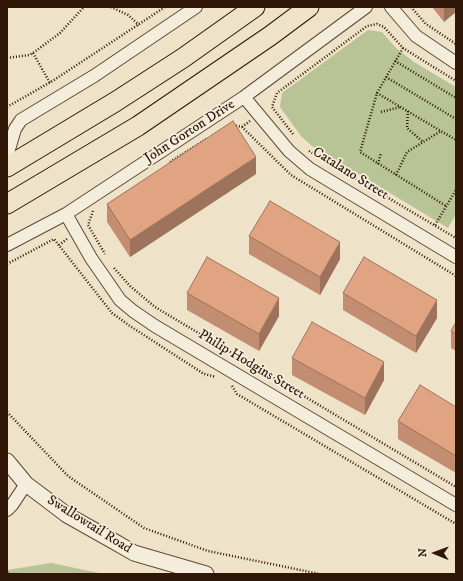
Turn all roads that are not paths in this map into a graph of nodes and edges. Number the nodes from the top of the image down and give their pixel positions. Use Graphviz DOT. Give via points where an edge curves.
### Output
graph roads {
  1 [pos="196,7"];
  2 [pos="255,7"];
  3 [pos="309,7"];
  4 [pos="366,7"];
  5 [pos="391,7"];
  6 [pos="456,63"];
  7 [pos="244,97"];
  8 [pos="7,156"];
  9 [pos="7,167"];
  10 [pos="7,204"];
  11 [pos="66,214"];
  12 [pos="7,245"];
  13 [pos="456,257"];
  14 [pos="7,461"];
  15 [pos="26,484"];
  16 [pos="456,505"];
  17 [pos="7,510"];
  18 [pos="206,574"];
  1 -- 8 [label="street" via="94,76 21,120 15,129"];
  2 -- 9 [label="main road" via="116,102"];
  3 -- 10 [label="main road" via="138,126"];
  4 -- 7 [label="street, John Gorton Drive"];
  5 -- 6 [label="street" via="416,36"];
  7 -- 11 [label="street, John Gorton Drive"];
  7 -- 13 [label="street, Catalano Street" via="289,151 310,169"];
  11 -- 12 [label="street, John Gorton Drive"];
  11 -- 16 [label="street, Philip Hodgins Street" via="95,264 120,300 133,311"];
  14 -- 15 [label="street, Swallowtail Road"];
  15 -- 17 [label="street"];
  15 -- 18 [label="street, Swallowtail Road" via="67,515 134,553"];
}
